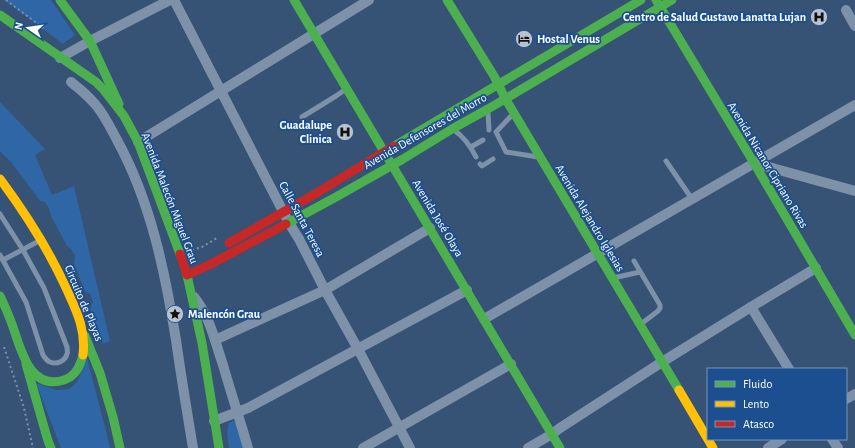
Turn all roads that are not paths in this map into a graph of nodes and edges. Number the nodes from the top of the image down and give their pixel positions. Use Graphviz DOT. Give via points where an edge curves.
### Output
graph roads {
  1 [pos="60,0"];
  2 [pos="170,0"];
  3 [pos="174,0"];
  4 [pos="294,0"];
  5 [pos="369,0"];
  6 [pos="447,0"];
  7 [pos="641,0"];
  8 [pos="672,0"];
  9 [pos="658,3"];
  10 [pos="846,10"];
  11 [pos="0,15"];
  12 [pos="855,26"];
  13 [pos="314,34"];
  14 [pos="90,41"];
  15 [pos="60,58"];
  16 [pos="71,82"];
  17 [pos="498,84"];
  18 [pos="347,88"];
  19 [pos="221,91"];
  20 [pos="505,98"];
  21 [pos="855,105"];
  22 [pos="488,108"];
  23 [pos="514,113"];
  24 [pos="124,116"];
  25 [pos="302,117"];
  26 [pos="452,129"];
  27 [pos="493,132"];
  28 [pos="483,140"];
  29 [pos="138,142"];
  30 [pos="471,147"];
  31 [pos="385,152"];
  32 [pos="476,157"];
  33 [pos="540,158"];
  34 [pos="493,159"];
  35 [pos="666,161"];
  36 [pos="754,163"];
  37 [pos="480,164"];
  38 [pos="392,165"];
  39 [pos="0,179"];
  40 [pos="855,191"];
  41 [pos="692,199"];
  42 [pos="284,212"];
  43 [pos="0,214"];
  44 [pos="289,223"];
  45 [pos="430,228"];
  46 [pos="42,239"];
  47 [pos="220,247"];
  48 [pos="23,250"];
  49 [pos="598,253"];
  50 [pos="2,258"];
  51 [pos="634,261"];
  52 [pos="188,268"];
  53 [pos="816,268"];
  54 [pos="640,272"];
  55 [pos="612,278"];
  56 [pos="325,290"];
  57 [pos="467,290"];
  58 [pos="191,294"];
  59 [pos="0,296"];
  60 [pos="750,306"];
  61 [pos="484,319"];
  62 [pos="640,325"];
  63 [pos="83,331"];
  64 [pos="855,335"];
  65 [pos="215,340"];
  66 [pos="358,349"];
  67 [pos="24,358"];
  68 [pos="662,362"];
  69 [pos="511,364"];
  70 [pos="788,368"];
  71 [pos="238,412"];
  72 [pos="214,421"];
  73 [pos="399,428"];
  74 [pos="552,434"];
  75 [pos="707,438"];
  76 [pos="780,440"];
  77 [pos="49,446"];
  78 [pos="120,448"];
  79 [pos="193,448"];
  80 [pos="219,448"];
  81 [pos="248,448"];
  82 [pos="363,448"];
  83 [pos="410,448"];
  84 [pos="528,448"];
  85 [pos="560,448"];
  86 [pos="768,448"];
  1 -- 14 [label="main road"];
  2 -- 14 [label="street"];
  3 -- 19 [label="street, Calle Santa Teresa"];
  4 -- 13 [label="main road, Avenida José Olaya"];
  5 -- 13 [label="street"];
  6 -- 17 [label="main road, Avenida Alejandro Iglesias"];
  7 -- 17 [label="main road, Avenida Defensores del Morro"];
  8 -- 9 [label="main road, Avenida Defensores del Morro"];
  9 -- 20 [label="main road, Avenida Defensores del Morro"];
  9 -- 36 [label="main road, Avenida Nicanor Cipriano Rivas"];
  10 -- 12 [label="street"];
  11 -- 15 [label="main road, Avenida Malecón Miguel Grau"];
  13 -- 18 [label="main road, Avenida José Olaya"];
  13 -- 19 [label="street"];
  14 -- 15 [label="street"];
  14 -- 24 [label="main road"];
  15 -- 24 [label="main road, Avenida Malecón Miguel Grau" via="96,82"];
  16 -- 79 [label="street" via="96,105 110,127 129,162 144,203 167,285"];
  17 -- 20 [label="main road, Avenida Alejandro Iglesias"];
  17 -- 31 [label="main road, Avenida Defensores del Morro"];
  18 -- 25 [label="lane"];
  18 -- 31 [label="main road, Avenida José Olaya"];
  19 -- 29 [label="street"];
  19 -- 42 [label="street, Calle Santa Teresa"];
  20 -- 22 [label="main road, Avenida Defensores del Morro"];
  20 -- 23 [label="main road, Avenida Alejandro Iglesias"];
  21 -- 36 [label="street"];
  22 -- 26 [label="main road, Avenida Defensores del Morro"];
  22 -- 27 [label="lane"];
  23 -- 27 [label="lane"];
  23 -- 33 [label="main road, Avenida Alejandro Iglesias"];
  24 -- 29 [label="main road, Avenida Malecón Miguel Grau"];
  26 -- 30 [label="lane"];
  26 -- 38 [label="main road, Avenida Defensores del Morro"];
  27 -- 33 [label="lane" via="505,153"];
  28 -- 30 [label="lane"];
  29 -- 52 [label="main road, Avenida Malecón Miguel Grau"];
  30 -- 32 [label="lane"];
  31 -- 38 [label="main road, Avenida José Olaya"];
  31 -- 42 [label="main road, Avenida Defensores del Morro"];
  33 -- 49 [label="main road, Avenida Alejandro Iglesias"];
  34 -- 37 [label="lane" via="482,166"];
  35 -- 41 [label="lane"];
  36 -- 40 [label="street"];
  36 -- 41 [label="street"];
  36 -- 53 [label="main road, Avenida Nicanor Cipriano Rivas"];
  38 -- 44 [label="main road, Avenida Defensores del Morro"];
  38 -- 45 [label="main road, Avenida José Olaya"];
  39 -- 46 [label="main road, Circuito de Playas"];
  41 -- 49 [label="street"];
  42 -- 44 [label="street, Calle Santa Teresa"];
  42 -- 47 [label="main road, Avenida Defensores del Morro"];
  43 -- 48 [label="lane"];
  44 -- 52 [label="main road, Avenida Defensores del Morro" via="211,264"];
  44 -- 56 [label="street, Calle Santa Teresa"];
  45 -- 56 [label="street"];
  45 -- 57 [label="main road, Avenida José Olaya"];
  46 -- 48 [label="lane"];
  46 -- 63 [label="main road, Circuito de Playas" via="64,281"];
  48 -- 50 [label="lane"];
  48 -- 50 [label="lane" via="44,288 67,347 67,355 63,361 51,363 43,355 26,302"];
  49 -- 55 [label="main road, Avenida Alejandro Iglesias"];
  49 -- 61 [label="street"];
  51 -- 54 [label="lane"];
  52 -- 58 [label="main road, Avenida Malecón Miguel Grau"];
  53 -- 60 [label="street"];
  53 -- 64 [label="main road, Avenida Nicanor Cipriano Rivas"];
  54 -- 55 [label="lane"];
  54 -- 62 [label="lane" via="660,305 658,311"];
  55 -- 62 [label="main road, Avenida Alejandro Iglesias"];
  56 -- 65 [label="street"];
  56 -- 66 [label="street, Calle Santa Teresa"];
  57 -- 61 [label="main road, Avenida José Olaya"];
  57 -- 66 [label="street"];
  58 -- 65 [label="street" via="206,315"];
  58 -- 72 [label="main road, Avenida Malecón Miguel Grau" via="202,343"];
  59 -- 67 [label="main road"];
  60 -- 68 [label="street"];
  60 -- 70 [label="street"];
  61 -- 69 [label="main road, Avenida José Olaya"];
  62 -- 68 [label="main road, Avenida Alejandro Iglesias"];
  63 -- 67 [label="main road" via="84,348 81,363 74,374 64,380 53,382 40,378 30,369"];
  63 -- 78 [label="main road, Circuito de Playas" via="100,373"];
  65 -- 71 [label="street"];
  66 -- 71 [label="street"];
  66 -- 73 [label="street, Calle Santa Teresa"];
  67 -- 77 [label="main road"];
  68 -- 74 [label="street"];
  68 -- 75 [label="main road, Avenida Alejandro Iglesias"];
  69 -- 73 [label="street"];
  69 -- 74 [label="main road, Avenida José Olaya"];
  71 -- 72 [label="street"];
  71 -- 81 [label="street"];
  72 -- 80 [label="main road, Avenida Malecón Miguel Grau"];
  73 -- 82 [label="street"];
  73 -- 83 [label="street, Calle Santa Teresa"];
  74 -- 84 [label="street"];
  74 -- 85 [label="main road, Avenida José Olaya"];
  76 -- 86 [label="street"];
}
